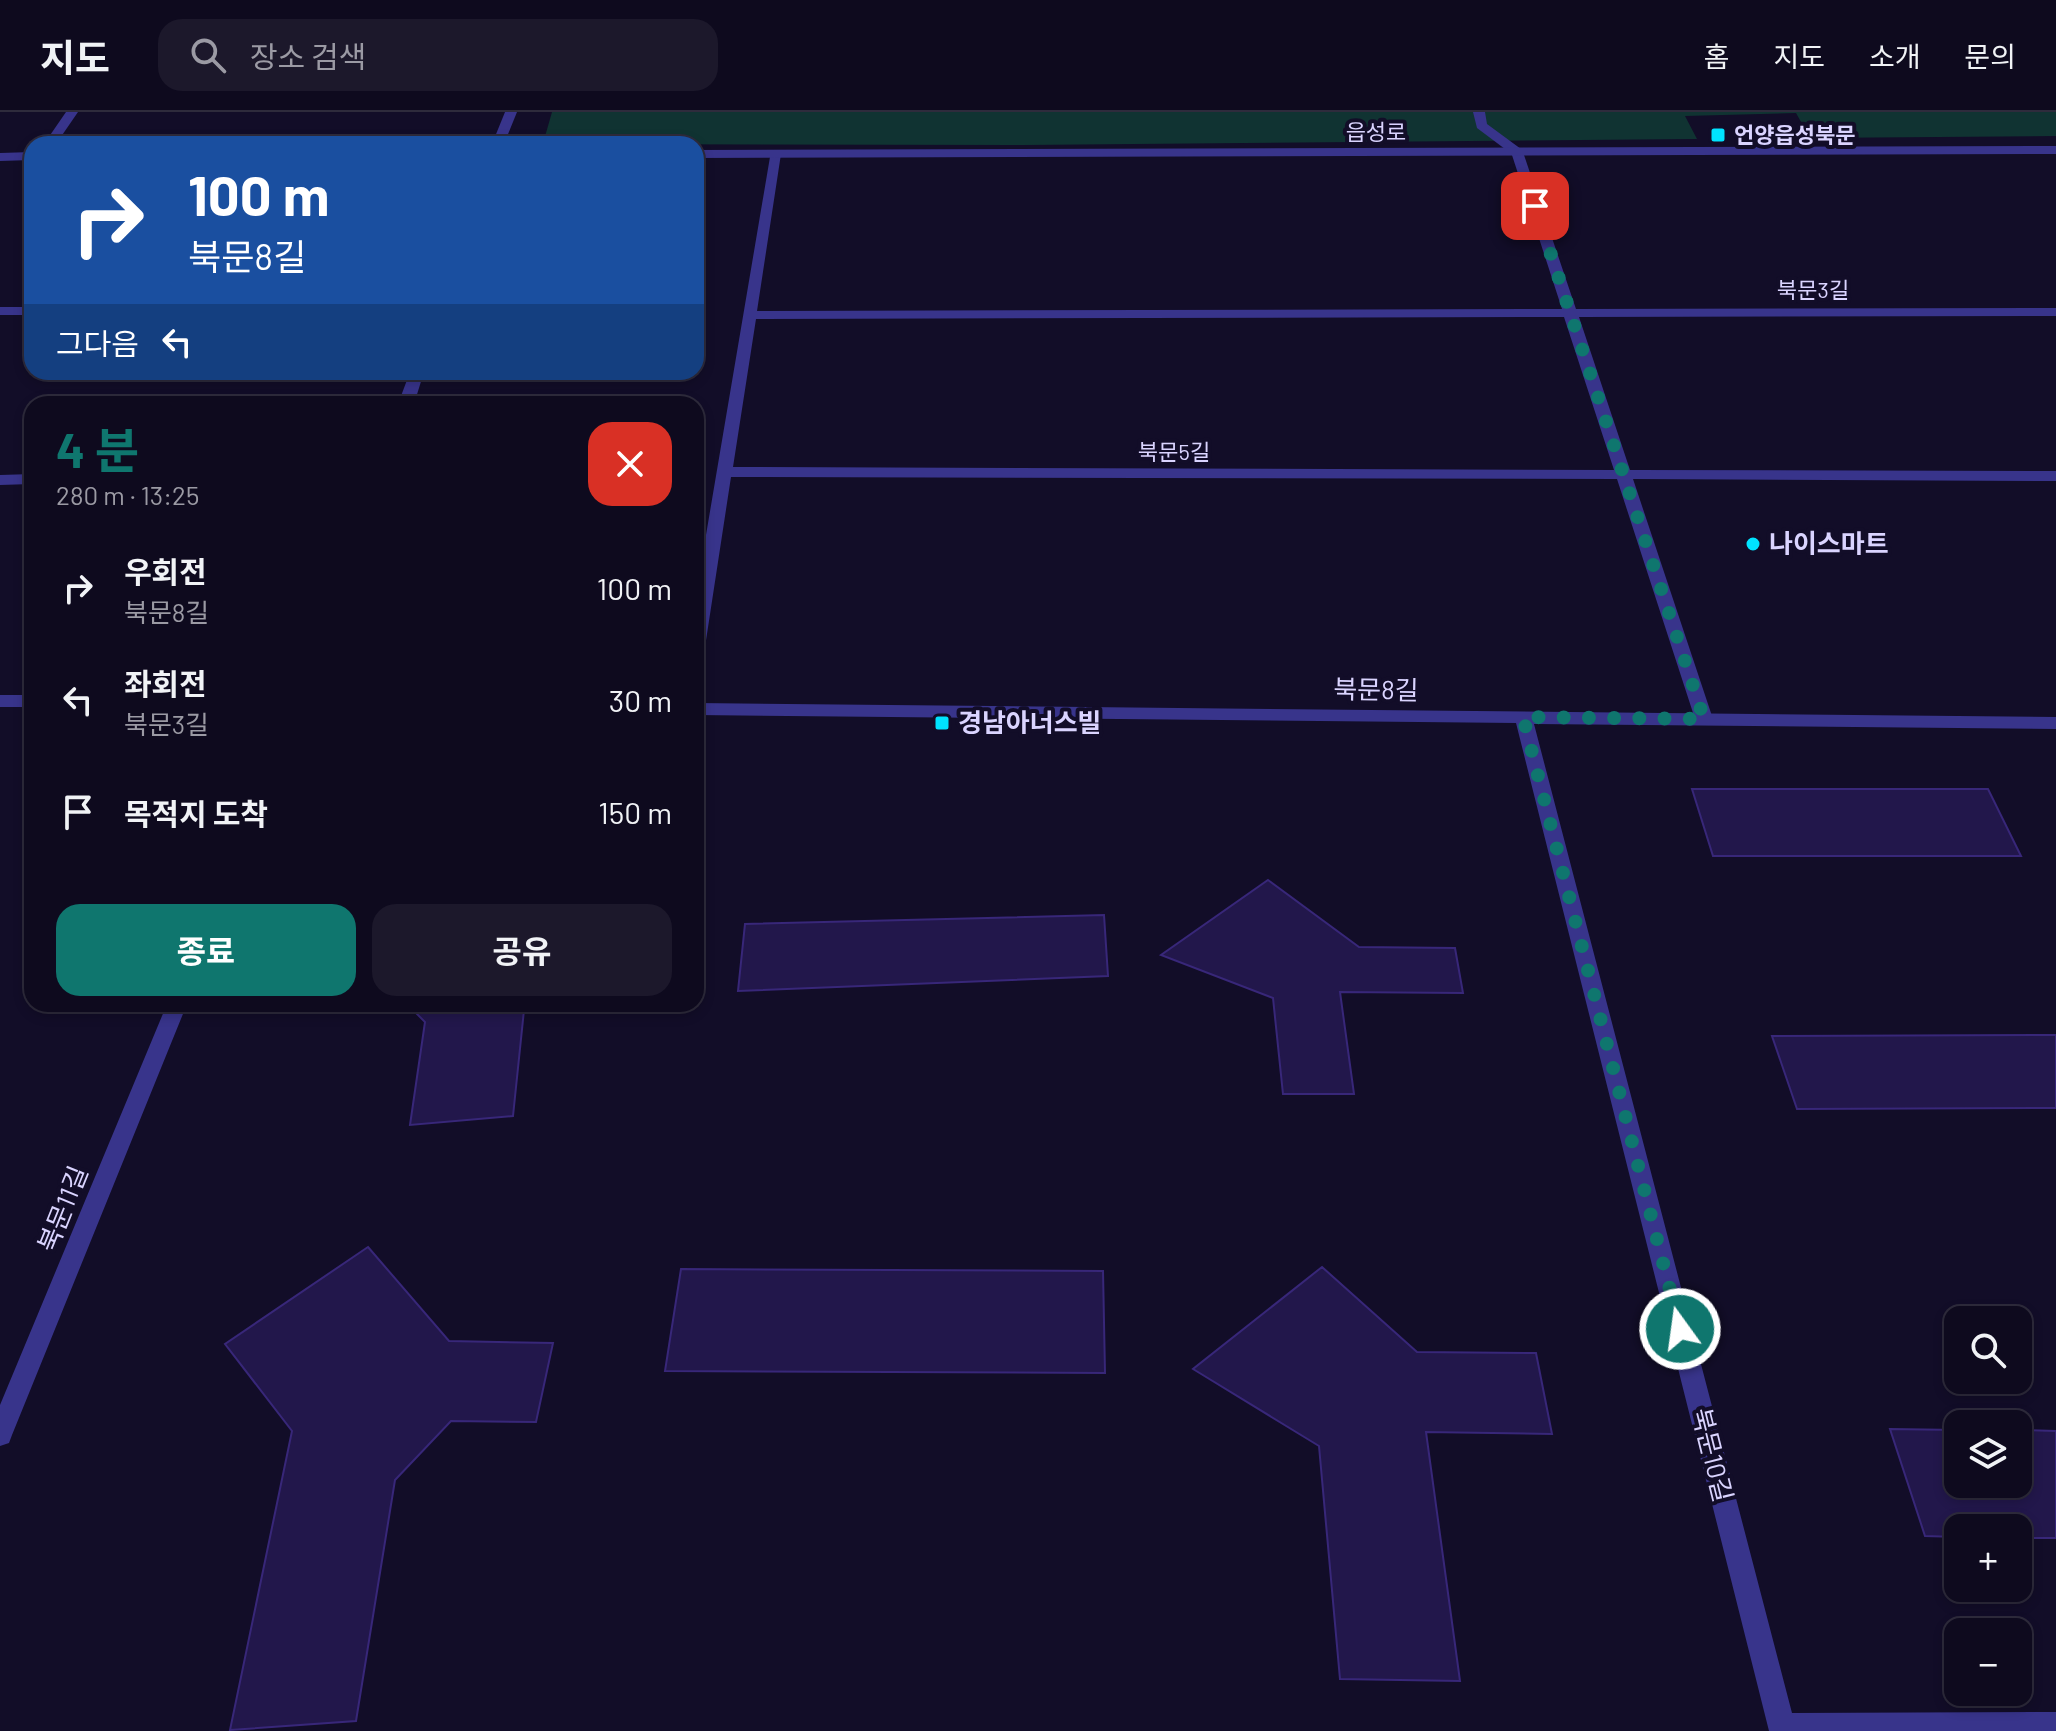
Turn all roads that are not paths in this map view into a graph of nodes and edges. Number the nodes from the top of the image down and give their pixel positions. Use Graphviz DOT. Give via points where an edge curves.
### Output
graph roads {
  1 [pos="72,112"];
  2 [pos="511,112"];
  3 [pos="1479,112"];
  4 [pos="56,136"];
  5 [pos="501,136"];
  6 [pos="2056,150"];
  7 [pos="1517,152"];
  8 [pos="704,154"];
  9 [pos="775,154"];
  10 [pos="24,156"];
  11 [pos="0,157"];
  12 [pos="0,311"];
  13 [pos="24,311"];
  14 [pos="2056,312"];
  15 [pos="1570,313"];
  16 [pos="749,315"];
  17 [pos="724,472"];
  18 [pos="1623,475"];
  19 [pos="2056,476"];
  20 [pos="24,479"];
  21 [pos="0,480"];
  22 [pos="704,597"];
  23 [pos="0,701"];
  24 [pos="24,701"];
  25 [pos="704,709"];
  26 [pos="1523,717"];
  27 [pos="1704,719"];
  28 [pos="2056,723"];
  29 [pos="174,1012"];
  30 [pos="0,1435"];
  31 [pos="2056,1726"];
  32 [pos="1782,1729"];
  1 -- 4 [label="street"];
  2 -- 5 [label="street"];
  3 -- 7 [label="street" via="1481,125"];
  6 -- 7 [label="street, 읍성로"];
  7 -- 9 [label="street, 읍성로"];
  7 -- 15 [label="street"];
  8 -- 9 [label="street, 읍성로"];
  9 -- 16 [label="street"];
  10 -- 11 [label="street"];
  12 -- 13 [label="street"];
  14 -- 15 [label="street, 북문3길"];
  15 -- 16 [label="street"];
  15 -- 18 [label="street"];
  16 -- 17 [label="street"];
  17 -- 18 [label="street, 북문5길"];
  17 -- 22 [label="street"];
  18 -- 19 [label="street"];
  18 -- 27 [label="street"];
  20 -- 21 [label="street"];
  23 -- 24 [label="street"];
  25 -- 26 [label="street, 북문8길"];
  26 -- 27 [label="street, 북문8길"];
  26 -- 32 [label="street, 북문10길"];
  27 -- 28 [label="street, 북문8길"];
  29 -- 30 [label="street, 북문11길"];
  31 -- 32 [label="street, 북문10길"];
}
